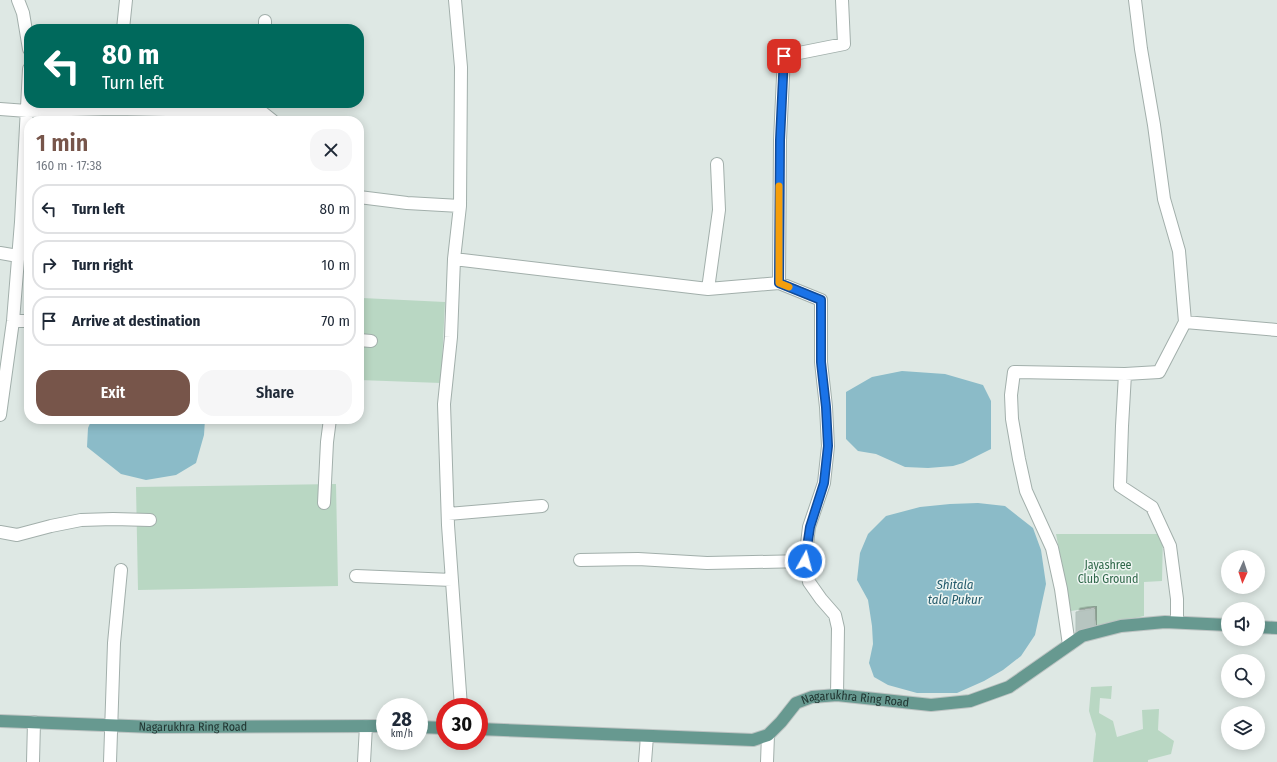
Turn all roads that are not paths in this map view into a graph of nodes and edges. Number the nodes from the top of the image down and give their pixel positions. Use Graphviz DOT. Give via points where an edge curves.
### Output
graph roads {
  1 [pos="18,0"];
  2 [pos="126,0"];
  3 [pos="455,0"];
  4 [pos="842,0"];
  5 [pos="1135,0"];
  6 [pos="25,24"];
  7 [pos="124,24"];
  8 [pos="27,108"];
  9 [pos="80,108"];
  10 [pos="157,108"];
  11 [pos="263,108"];
  12 [pos="0,109"];
  13 [pos="27,111"];
  14 [pos="27,116"];
  15 [pos="269,116"];
  16 [pos="24,159"];
  17 [pos="717,164"];
  18 [pos="364,198"];
  19 [pos="460,206"];
  20 [pos="0,253"];
  21 [pos="18,256"];
  22 [pos="454,258"];
  23 [pos="779,283"];
  24 [pos="708,289"];
  25 [pos="24,321"];
  26 [pos="13,322"];
  27 [pos="1185,322"];
  28 [pos="1277,330"];
  29 [pos="364,340"];
  30 [pos="371,341"];
  31 [pos="1125,374"];
  32 [pos="0,415"];
  33 [pos="329,424"];
  34 [pos="324,503"];
  35 [pos="542,506"];
  36 [pos="448,514"];
  37 [pos="150,520"];
  38 [pos="0,532"];
  39 [pos="580,560"];
  40 [pos="805,561"];
  41 [pos="121,570"];
  42 [pos="356,576"];
  43 [pos="452,580"];
  44 [pos="1177,622"];
  45 [pos="1221,625"];
  46 [pos="1265,627"];
  47 [pos="1277,628"];
  48 [pos="1069,645"];
  49 [pos="836,695"];
  50 [pos="459,698"];
  51 [pos="0,721"];
  52 [pos="34,722"];
  53 [pos="112,726"];
  54 [pos="366,726"];
  55 [pos="376,726"];
  56 [pos="488,729"];
  57 [pos="768,735"];
  58 [pos="647,736"];
  59 [pos="33,762"];
  60 [pos="112,762"];
  61 [pos="364,762"];
  62 [pos="645,762"];
  63 [pos="767,762"];
  1 -- 6 [label="street"];
  2 -- 7 [label="street"];
  3 -- 19 [label="street" via="461,67"];
  4 -- 23 [label="street" via="844,44 784,56 780,140"];
  5 -- 27 [label="street" via="1164,199 1179,251"];
  8 -- 13 [label="street"];
  9 -- 13 [label="street"];
  10 -- 11 [label="street" via="219,111"];
  11 -- 15 [label="street"];
  12 -- 13 [label="street"];
  13 -- 14 [label="street"];
  16 -- 21 [label="street"];
  17 -- 24 [label="street" via="718,210"];
  18 -- 19 [label="street"];
  19 -- 22 [label="street"];
  20 -- 21 [label="street"];
  21 -- 26 [label="street"];
  22 -- 24 [label="street"];
  22 -- 36 [label="street" via="451,337 444,404"];
  23 -- 24 [label="street"];
  23 -- 40 [label="street" via="821,300 821,362 828,446 824,483 810,527"];
  25 -- 26 [label="street"];
  26 -- 32 [label="street"];
  27 -- 28 [label="street"];
  27 -- 31 [label="street" via="1159,372"];
  29 -- 30 [label="street"];
  31 -- 44 [label="street" via="1120,486 1152,507 1170,546 1177,599"];
  31 -- 48 [label="street" via="1014,372 1011,395 1012,419 1019,459 1026,491 1052,548"];
  33 -- 34 [label="street"];
  35 -- 36 [label="street"];
  36 -- 43 [label="street"];
  37 -- 38 [label="street" via="81,520 17,535"];
  39 -- 40 [label="street" via="638,559 707,563"];
  40 -- 49 [label="street" via="809,582 837,622"];
  41 -- 53 [label="street" via="114,643"];
  42 -- 43 [label="street"];
  43 -- 50 [label="street"];
  44 -- 45 [label="main road, Nagarukhra Ring Road"];
  44 -- 48 [label="main road, Nagarukhra Ring Road" via="1121,626 1082,636"];
  46 -- 47 [label="main road"];
  48 -- 49 [label="main road, Nagarukhra Ring Road" via="1009,687 970,701 931,705"];
  49 -- 57 [label="main road, Nagarukhra Ring Road" via="812,697 796,703"];
  51 -- 52 [label="main road, Nagarukhra Ring Road"];
  52 -- 53 [label="main road, Nagarukhra Ring Road"];
  52 -- 59 [label="street"];
  53 -- 54 [label="main road, Nagarukhra Ring Road"];
  53 -- 60 [label="street"];
  54 -- 55 [label="main road, Nagarukhra Ring Road"];
  54 -- 61 [label="street"];
  56 -- 58 [label="main road"];
  57 -- 58 [label="main road" via="754,740"];
  57 -- 63 [label="street"];
  58 -- 62 [label="street"];
}
